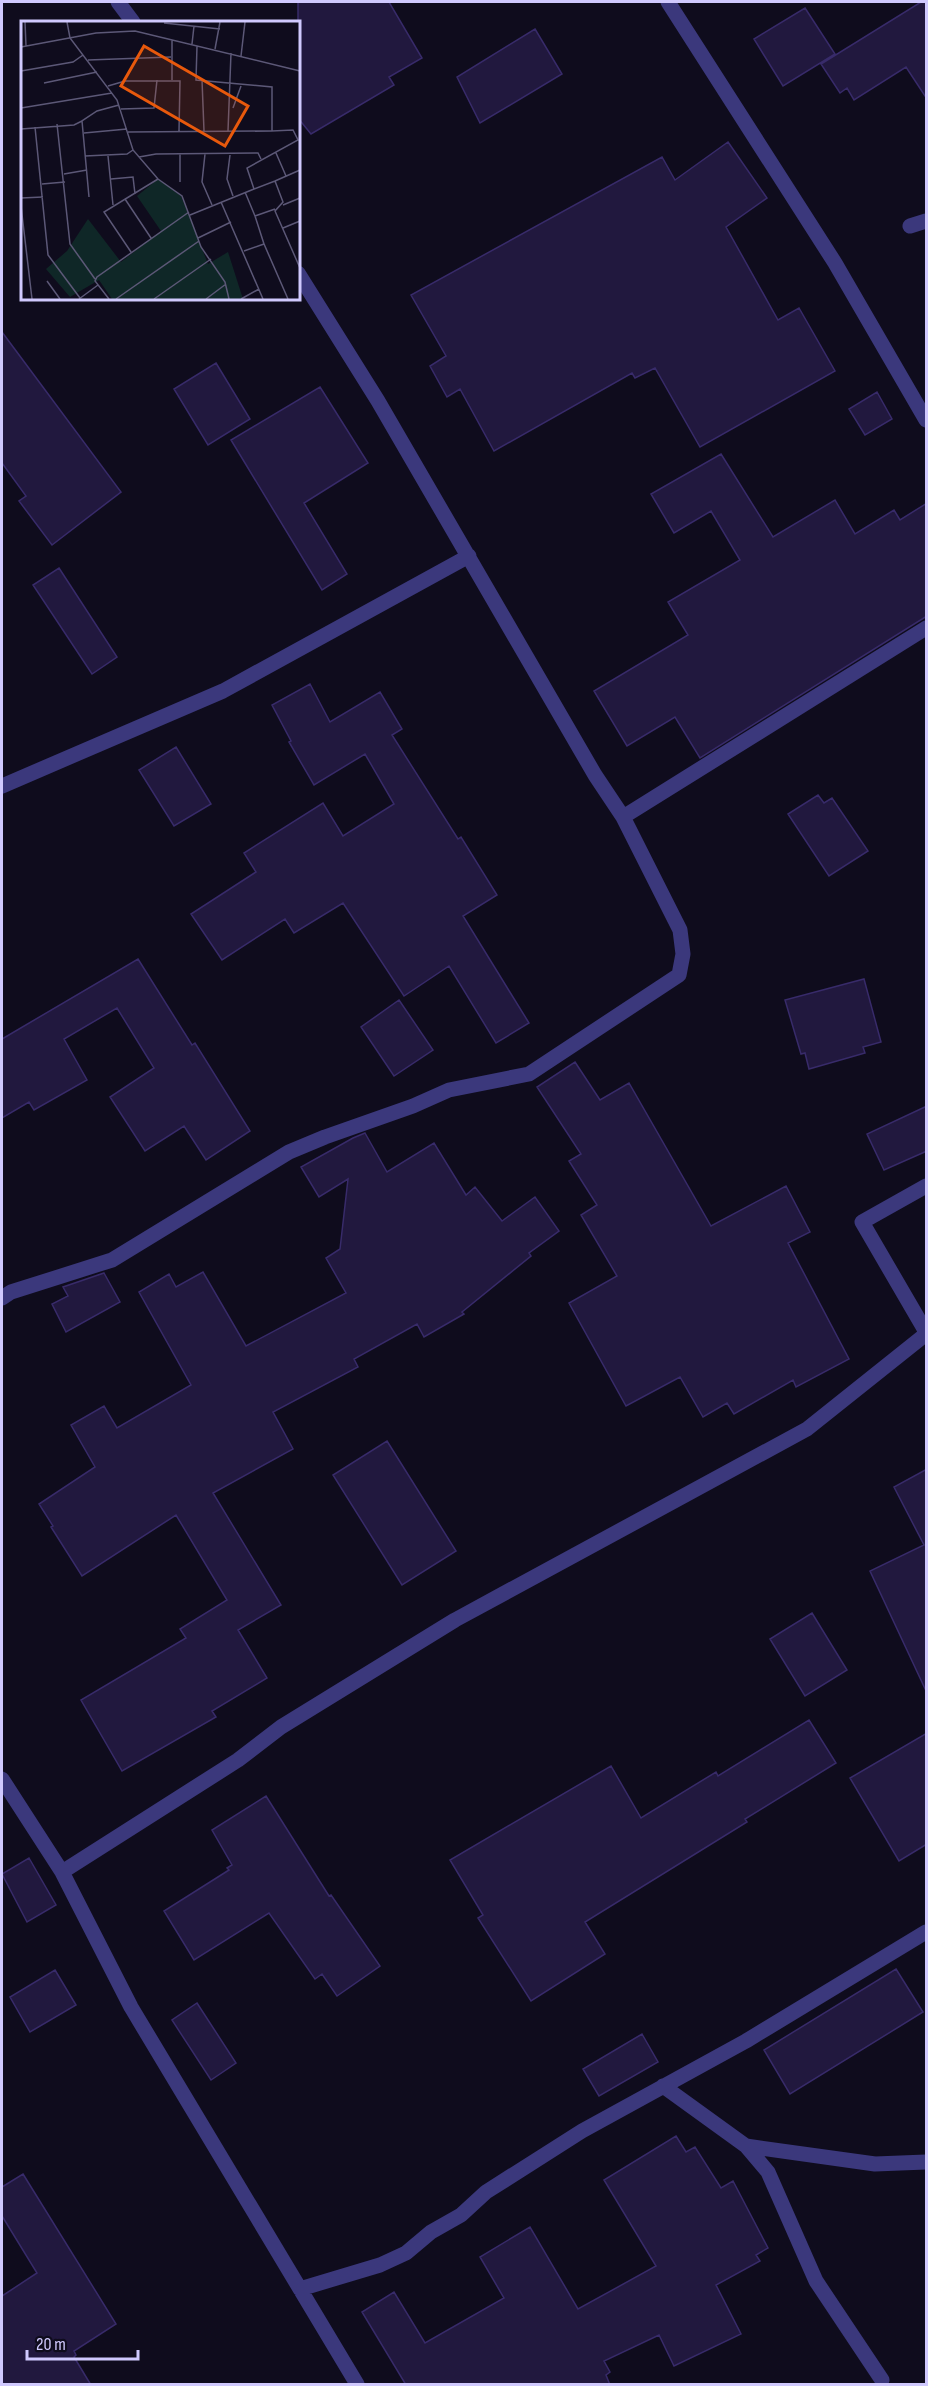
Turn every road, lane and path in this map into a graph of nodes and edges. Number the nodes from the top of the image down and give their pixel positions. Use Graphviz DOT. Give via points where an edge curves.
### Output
graph roads {
  1 [pos="118,2"];
  2 [pos="668,2"];
  3 [pos="132,21"];
  4 [pos="927,221"];
  5 [pos="910,225"];
  6 [pos="300,276"];
  7 [pos="927,420"];
  8 [pos="468,556"];
  9 [pos="927,627"];
  10 [pos="2,786"];
  11 [pos="623,817"];
  12 [pos="927,1186"];
  13 [pos="2,1298"];
  14 [pos="927,1333"];
  15 [pos="2,1779"];
  16 [pos="62,1872"];
  17 [pos="927,1932"];
  18 [pos="663,2086"];
  19 [pos="746,2146"];
  20 [pos="927,2162"];
  21 [pos="300,2289"];
  22 [pos="882,2380"];
  23 [pos="357,2385"];
  1 -- 3 [label="street"];
  2 -- 7 [label="street" via="835,263"];
  4 -- 5 [label="street"];
  6 -- 8 [label="street"];
  8 -- 10 [label="street" via="223,691"];
  8 -- 11 [label="street"];
  9 -- 11 [label="street"];
  11 -- 13 [label="street" via="680,930 683,954 679,975 529,1074 449,1090 289,1152 112,1260"];
  12 -- 14 [label="street" via="862,1222"];
  14 -- 16 [label="street" via="807,1429 455,1620 281,1727 238,1760"];
  15 -- 16 [label="street"];
  16 -- 21 [label="street" via="130,2007"];
  17 -- 18 [label="street"];
  18 -- 19 [label="street"];
  18 -- 21 [label="street" via="582,2131 486,2192 461,2215 431,2232 406,2253 380,2265"];
  19 -- 20 [label="street" via="875,2163"];
  19 -- 22 [label="street" via="768,2172 816,2281"];
  21 -- 23 [label="street"];
}
